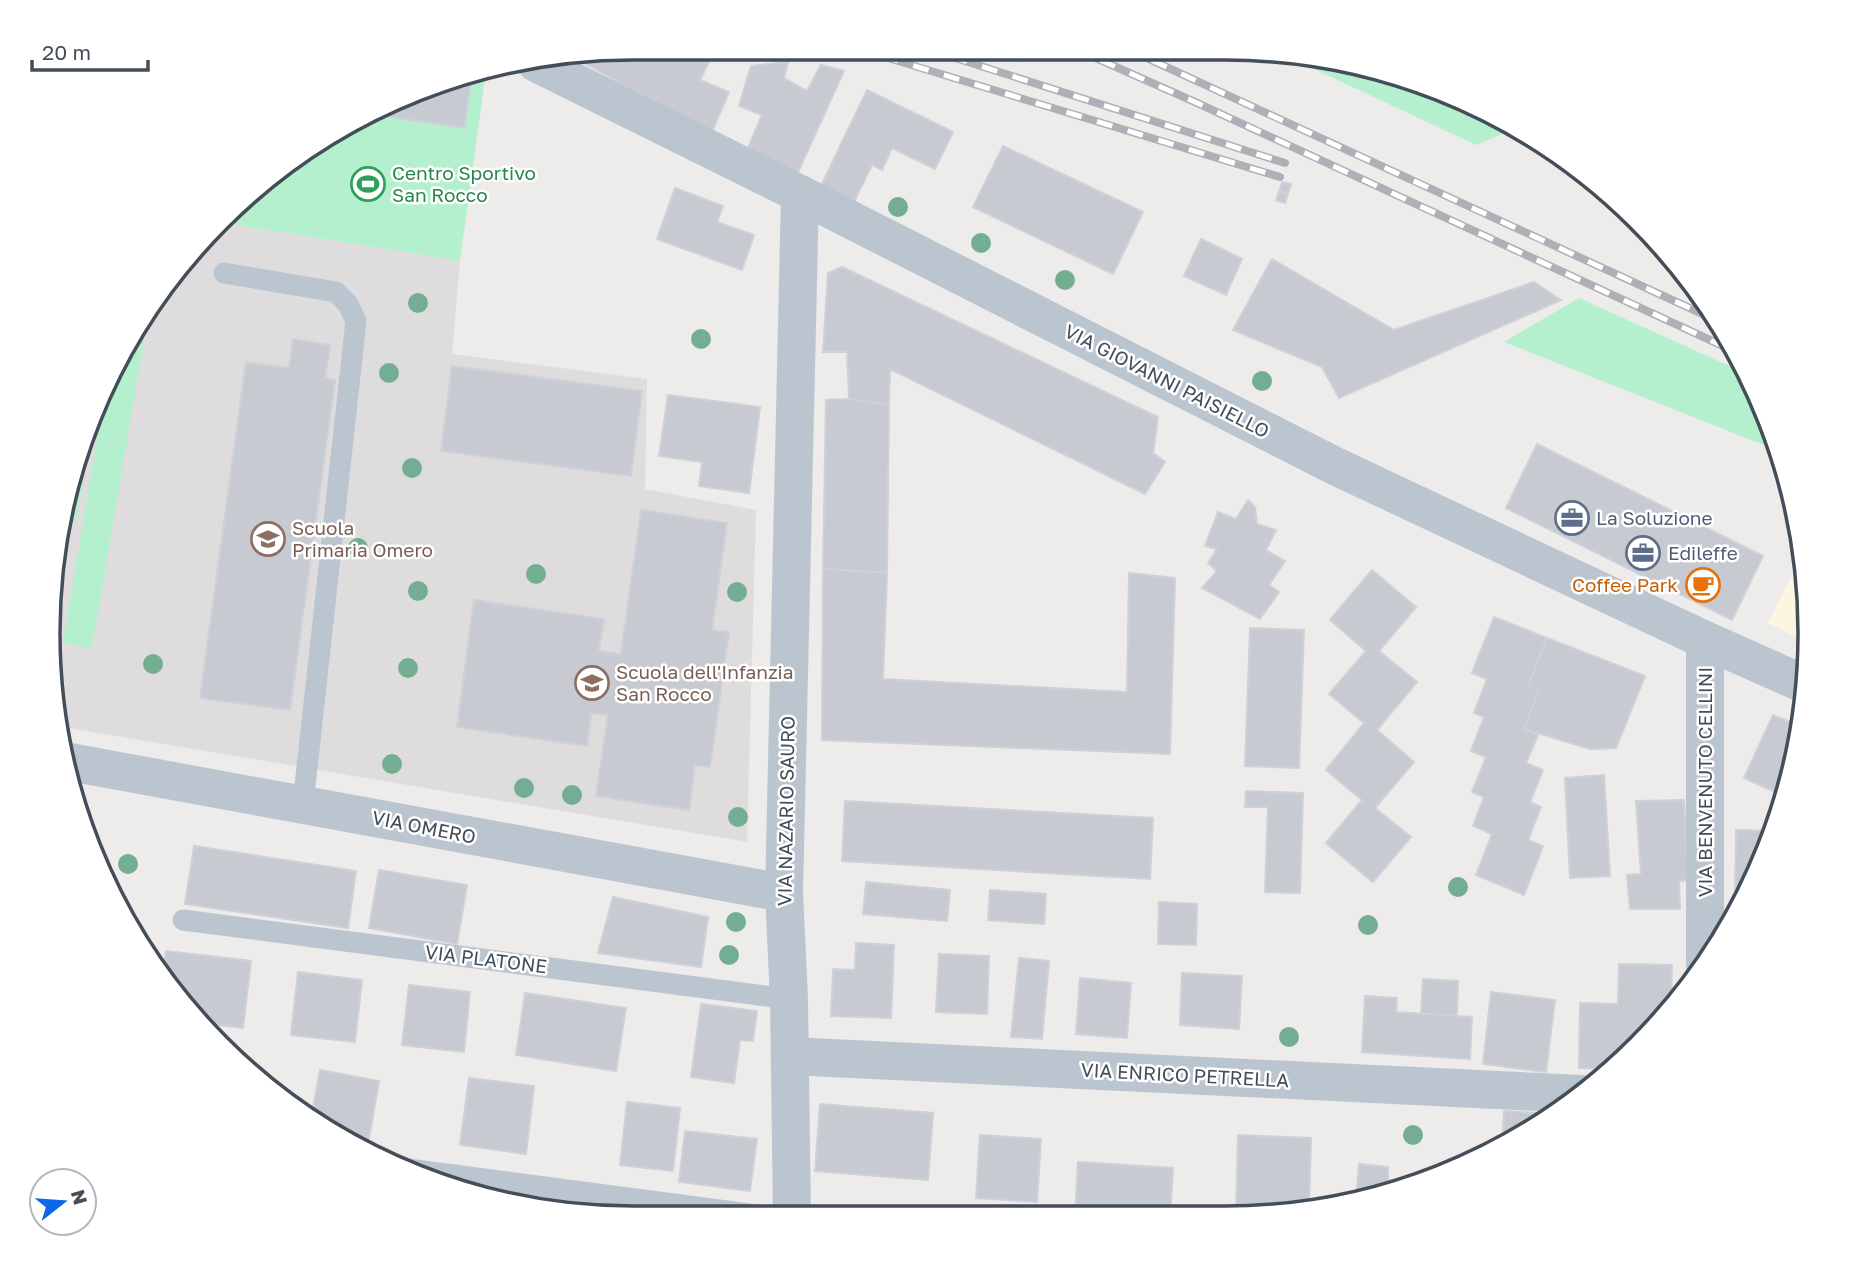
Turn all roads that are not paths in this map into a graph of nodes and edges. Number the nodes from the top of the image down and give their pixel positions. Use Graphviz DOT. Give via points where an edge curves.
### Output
graph roads {
  1 [pos="544,67"];
  2 [pos="800,194"];
  3 [pos="224,273"];
  4 [pos="1705,640"];
  5 [pos="1796,681"];
  6 [pos="75,763"];
  7 [pos="303,804"];
  8 [pos="784,893"];
  9 [pos="183,920"];
  10 [pos="1705,946"];
  11 [pos="789,999"];
  12 [pos="790,1056"];
  13 [pos="1565,1093"];
  14 [pos="445,1174"];
  15 [pos="689,1206"];
  16 [pos="792,1206"];
  1 -- 2 [label="street, VIA GIOVANNI PAISIELLO"];
  2 -- 4 [label="street, VIA GIOVANNI PAISIELLO" via="1335,466"];
  2 -- 8 [label="street, VIA NAZARIO SAURO"];
  3 -- 7 [label="lane" via="336,292 356,321"];
  4 -- 5 [label="street, VIA GIOVANNI PAISIELLO"];
  4 -- 10 [label="street, VIA BENVENUTO CELLINI"];
  6 -- 7 [label="street, VIA OMERO"];
  7 -- 8 [label="street, VIA OMERO"];
  8 -- 11 [label="street, VIA NAZARIO SAURO"];
  9 -- 11 [label="lane, VIA PLATONE"];
  11 -- 12 [label="street, VIA NAZARIO SAURO"];
  12 -- 13 [label="street, VIA ENRICO PETRELLA"];
  12 -- 16 [label="street, VIA NAZARIO SAURO"];
  14 -- 15 [label="lane"];
}
